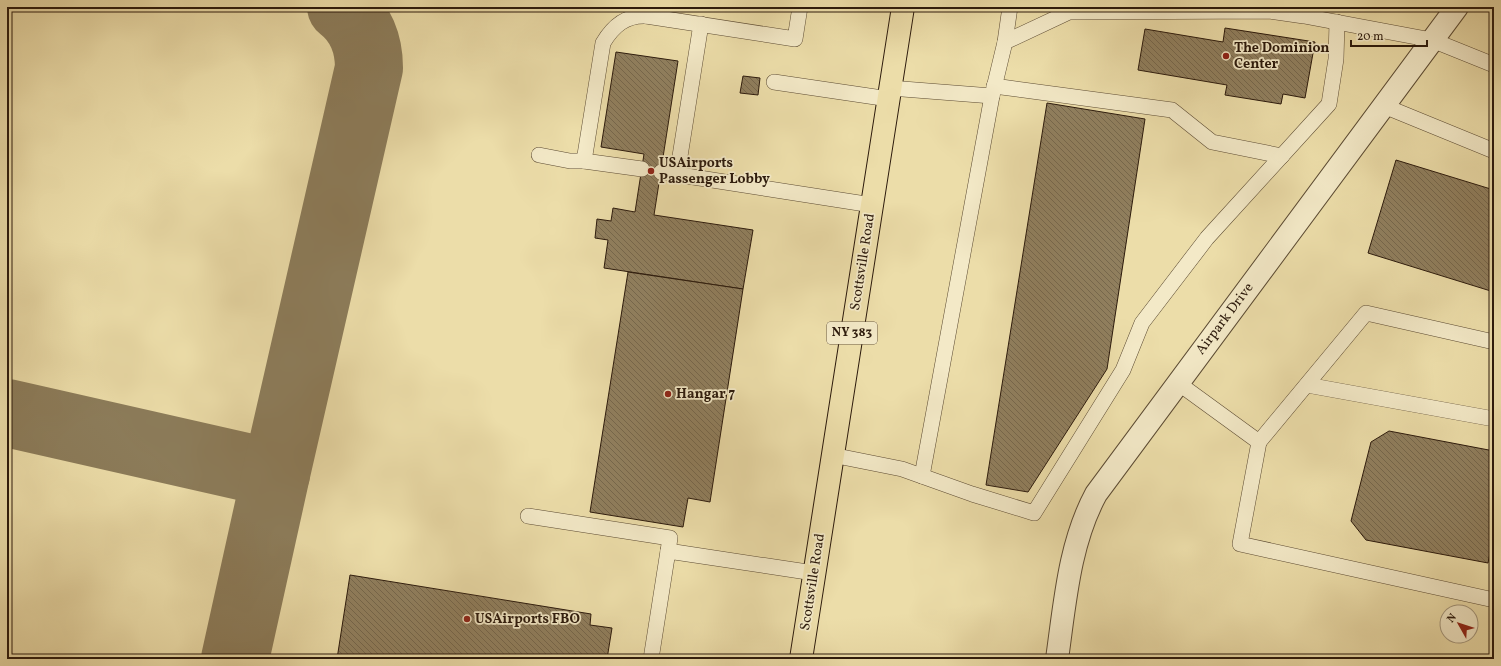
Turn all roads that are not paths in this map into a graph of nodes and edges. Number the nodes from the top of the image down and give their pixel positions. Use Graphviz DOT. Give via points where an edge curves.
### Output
graph roads {
  1 [pos="800,7"];
  2 [pos="903,7"];
  3 [pos="1010,7"];
  4 [pos="1456,7"];
  5 [pos="647,11"];
  6 [pos="1305,12"];
  7 [pos="1337,22"];
  8 [pos="701,24"];
  9 [pos="1432,40"];
  10 [pos="1005,42"];
  11 [pos="1494,65"];
  12 [pos="774,82"];
  13 [pos="993,91"];
  14 [pos="889,93"];
  15 [pos="1384,106"];
  16 [pos="1494,151"];
  17 [pos="539,155"];
  18 [pos="1282,156"];
  19 [pos="584,161"];
  20 [pos="642,169"];
  21 [pos="661,172"];
  22 [pos="677,175"];
  23 [pos="872,205"];
  24 [pos="1494,342"];
  25 [pos="1178,383"];
  26 [pos="1307,385"];
  27 [pos="1494,418"];
  28 [pos="1259,442"];
  29 [pos="832,455"];
  30 [pos="922,476"];
  31 [pos="528,516"];
  32 [pos="668,551"];
  33 [pos="814,573"];
  34 [pos="1494,600"];
  35 [pos="651,659"];
  36 [pos="801,659"];
  37 [pos="1057,659"];
  1 -- 8 [label="lane" via="795,38"];
  2 -- 14 [label="main road, Scottsville Road / NY 383"];
  3 -- 10 [label="lane"];
  4 -- 9 [label="street, Airpark Drive"];
  5 -- 8 [label="lane"];
  5 -- 19 [label="lane" via="622,21 611,30 603,43"];
  6 -- 7 [label="lane"];
  6 -- 10 [label="lane" via="1069,12"];
  7 -- 9 [label="lane"];
  7 -- 18 [label="lane" via="1336,59 1329,104"];
  8 -- 22 [label="lane"];
  9 -- 11 [label="lane"];
  9 -- 15 [label="street, Airpark Drive"];
  10 -- 13 [label="lane"];
  12 -- 14 [label="lane"];
  13 -- 14 [label="lane"];
  13 -- 18 [label="lane" via="1172,110 1212,142"];
  13 -- 30 [label="lane"];
  14 -- 23 [label="main road, Scottsville Road / NY 383"];
  15 -- 16 [label="lane"];
  15 -- 25 [label="street, Airpark Drive"];
  17 -- 19 [label="lane"];
  18 -- 30 [label="lane" via="1207,238 1142,323 1123,370 1034,513"];
  19 -- 20 [label="lane"];
  21 -- 22 [label="lane"];
  22 -- 23 [label="lane"];
  23 -- 29 [label="main road, Scottsville Road / NY 383"];
  24 -- 26 [label="lane" via="1366,313"];
  25 -- 28 [label="lane"];
  25 -- 37 [label="street, Airpark Drive" via="1107,478 1087,510 1075,547"];
  26 -- 27 [label="lane"];
  26 -- 28 [label="lane"];
  28 -- 34 [label="lane" via="1240,544"];
  29 -- 30 [label="lane" via="902,469"];
  29 -- 33 [label="main road, Scottsville Road / NY 383"];
  31 -- 32 [label="lane" via="670,538"];
  32 -- 33 [label="lane"];
  32 -- 35 [label="lane"];
  33 -- 36 [label="main road, Scottsville Road / NY 383"];
}
